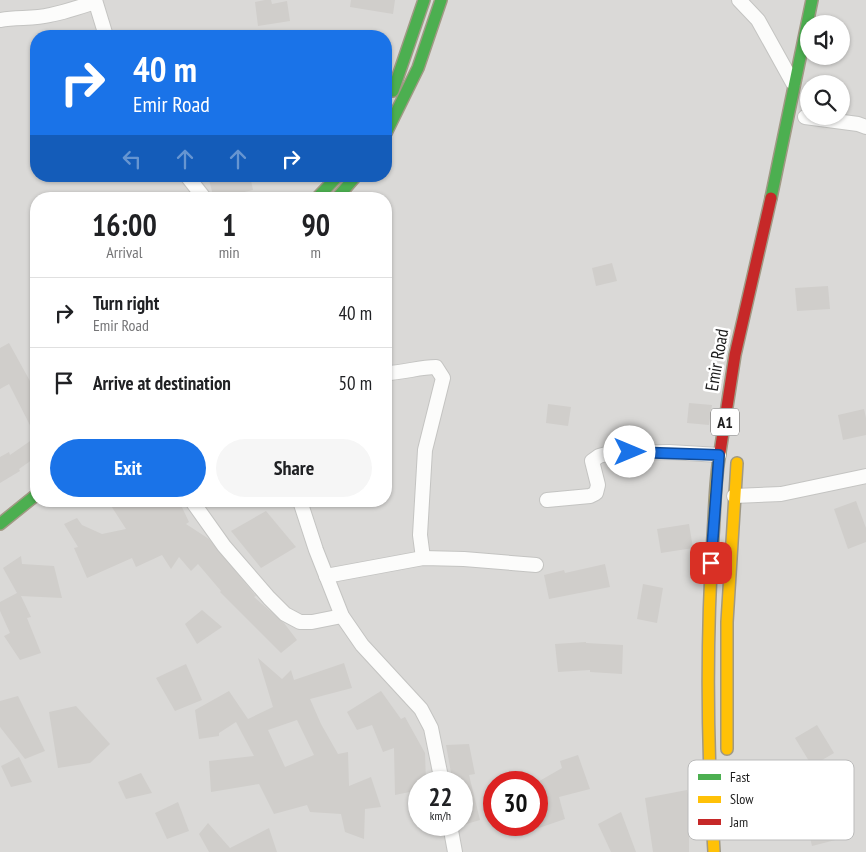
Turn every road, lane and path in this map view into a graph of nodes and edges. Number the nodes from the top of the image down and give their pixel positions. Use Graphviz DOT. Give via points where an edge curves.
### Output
graph roads {
  1 [pos="424,0"];
  2 [pos="441,0"];
  3 [pos="738,0"];
  4 [pos="812,0"];
  5 [pos="95,1"];
  6 [pos="0,20"];
  7 [pos="104,30"];
  8 [pos="794,86"];
  9 [pos="392,91"];
  10 [pos="392,121"];
  11 [pos="850,123"];
  12 [pos="866,127"];
  13 [pos="192,182"];
  14 [pos="332,182"];
  15 [pos="351,182"];
  16 [pos="200,192"];
  17 [pos="323,192"];
  18 [pos="342,192"];
  19 [pos="392,373"];
  20 [pos="738,452"];
  21 [pos="719,455"];
  22 [pos="866,476"];
  23 [pos="734,496"];
  24 [pos="30,500"];
  25 [pos="547,500"];
  26 [pos="196,507"];
  27 [pos="302,507"];
  28 [pos="0,524"];
  29 [pos="423,558"];
  30 [pos="536,565"];
  31 [pos="326,576"];
  32 [pos="342,616"];
  33 [pos="727,758"];
  34 [pos="710,760"];
  35 [pos="440,771"];
  36 [pos="452,836"];
  37 [pos="455,852"];
  1 -- 9 [label="main road"];
  2 -- 10 [label="main road" via="418,68"];
  3 -- 8 [label="street" via="758,20"];
  4 -- 8 [label="main road, Emir Road / A1"];
  5 -- 6 [label="street" via="51,15"];
  5 -- 7 [label="street"];
  8 -- 21 [label="main road, Emir Road / A1" via="735,355"];
  11 -- 12 [label="street"];
  13 -- 16 [label="street"];
  14 -- 17 [label="main road"];
  15 -- 18 [label="main road"];
  19 -- 29 [label="street" via="436,366 442,378 425,450 420,535"];
  20 -- 23 [label="main road, A1"];
  21 -- 25 [label="street" via="610,453 592,461 598,485 596,494"];
  21 -- 34 [label="main road, Emir Road / A1" via="707,675"];
  22 -- 23 [label="street" via="781,494"];
  23 -- 33 [label="main road, A1" via="727,622"];
  24 -- 28 [label="main road"];
  26 -- 32 [label="street" via="224,546 285,614 300,622"];
  27 -- 31 [label="street"];
  29 -- 30 [label="street"];
  29 -- 31 [label="street"];
  31 -- 32 [label="street"];
  32 -- 35 [label="street" via="362,645 420,709 430,728"];
  36 -- 37 [label="street"];
}
